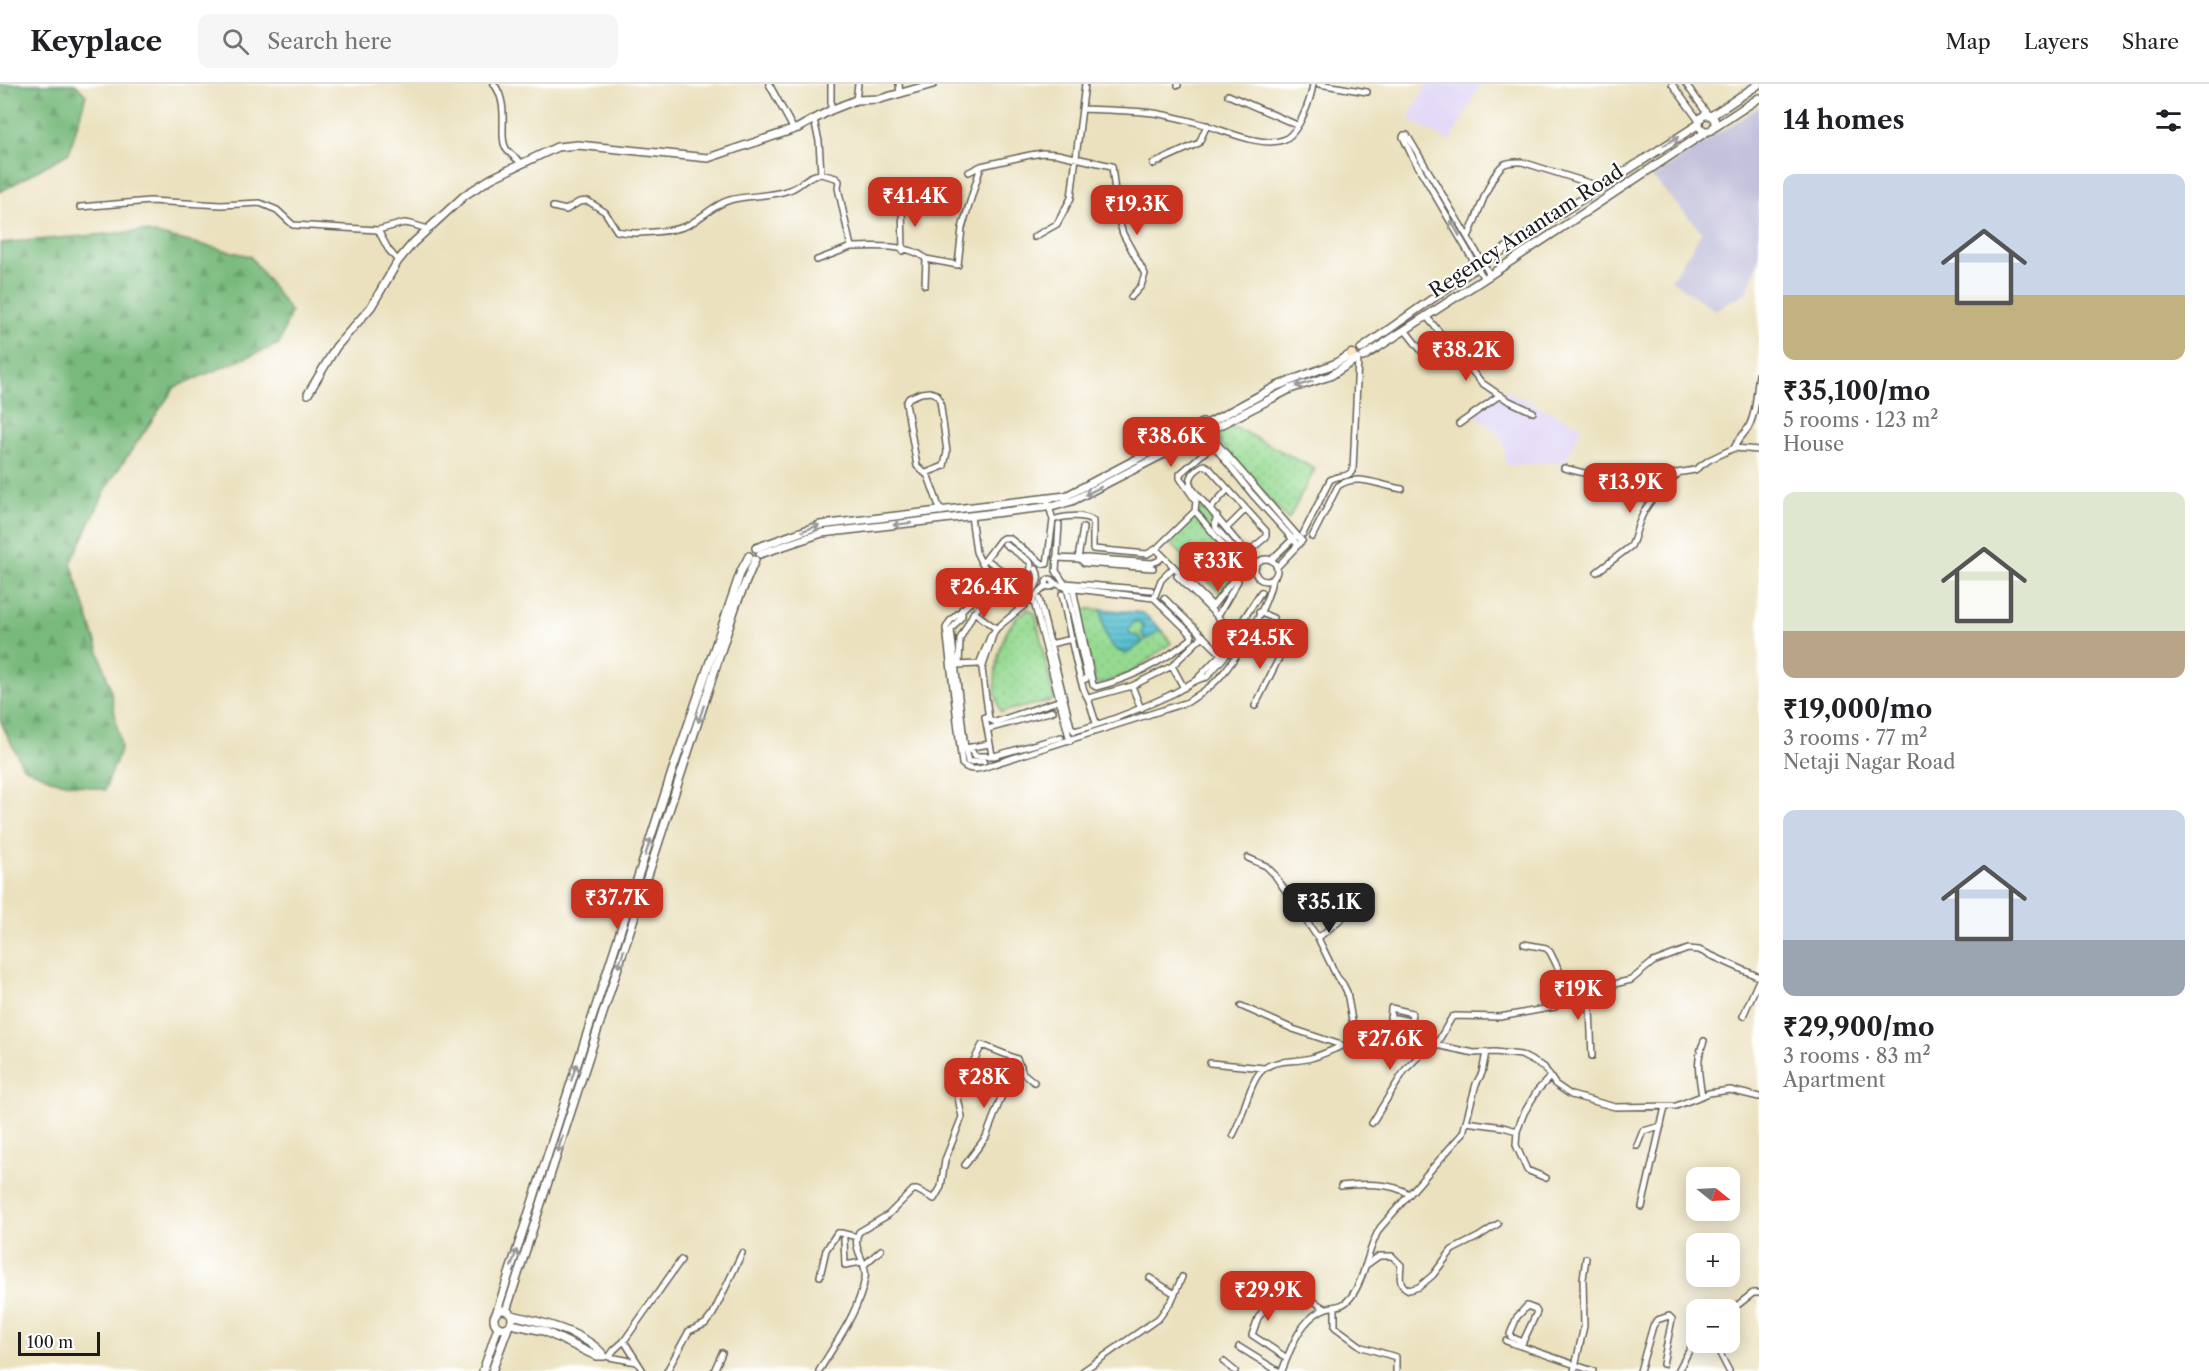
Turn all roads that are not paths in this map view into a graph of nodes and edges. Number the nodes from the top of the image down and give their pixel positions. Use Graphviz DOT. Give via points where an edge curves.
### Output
graph roads {
  1 [pos="494,84"];
  2 [pos="769,84"];
  3 [pos="831,84"];
  4 [pos="858,84"];
  5 [pos="898,84"];
  6 [pos="933,84"];
  7 [pos="1085,84"];
  8 [pos="1313,84"];
  9 [pos="1320,84"];
  10 [pos="1672,84"];
  11 [pos="1686,84"];
  12 [pos="1759,84"];
  13 [pos="1349,87"];
  14 [pos="1367,92"];
  15 [pos="900,94"];
  16 [pos="1228,96"];
  17 [pos="1759,98"];
  18 [pos="856,100"];
  19 [pos="1083,109"];
  20 [pos="831,110"];
  21 [pos="1709,115"];
  22 [pos="814,120"];
  23 [pos="1699,123"];
  24 [pos="1207,125"];
  25 [pos="1297,125"];
  26 [pos="1715,127"];
  27 [pos="794,130"];
  28 [pos="1706,132"];
  29 [pos="1651,154"];
  30 [pos="1077,160"];
  31 [pos="522,163"];
  32 [pos="1153,164"];
  33 [pos="1657,165"];
  34 [pos="981,166"];
  35 [pos="969,172"];
  36 [pos="821,174"];
  37 [pos="1617,176"];
  38 [pos="1602,186"];
  39 [pos="1623,187"];
  40 [pos="902,206"];
  41 [pos="80,207"];
  42 [pos="554,207"];
  43 [pos="378,230"];
  44 [pos="428,230"];
  45 [pos="1034,237"];
  46 [pos="1468,237"];
  47 [pos="851,247"];
  48 [pos="903,251"];
  49 [pos="927,259"];
  50 [pos="817,260"];
  51 [pos="399,261"];
  52 [pos="1480,266"];
  53 [pos="1487,277"];
  54 [pos="925,285"];
  55 [pos="1131,297"];
  56 [pos="1426,316"];
  57 [pos="1405,330"];
  58 [pos="1356,357"];
  59 [pos="1427,358"];
  60 [pos="1759,374"];
  61 [pos="308,394"];
  62 [pos="1500,395"];
  63 [pos="1533,412"];
  64 [pos="1459,424"];
  65 [pos="1204,431"];
  66 [pos="1214,443"];
  67 [pos="1734,448"];
  68 [pos="1759,450"];
  69 [pos="1564,468"];
  70 [pos="926,473"];
  71 [pos="1679,473"];
  72 [pos="1353,476"];
  73 [pos="1228,489"];
  74 [pos="1402,489"];
  75 [pos="1048,503"];
  76 [pos="1210,509"];
  77 [pos="1246,509"];
  78 [pos="941,511"];
  79 [pos="1195,511"];
  80 [pos="971,516"];
  81 [pos="1217,516"];
  82 [pos="943,519"];
  83 [pos="1053,520"];
  84 [pos="1059,524"];
  85 [pos="1083,528"];
  86 [pos="1227,528"];
  87 [pos="1312,537"];
  88 [pos="1299,539"];
  89 [pos="1005,544"];
  90 [pos="1156,549"];
  91 [pos="755,554"];
  92 [pos="1163,556"];
  93 [pos="1056,558"];
  94 [pos="1079,559"];
  95 [pos="1271,560"];
  96 [pos="990,562"];
  97 [pos="982,564"];
  98 [pos="1047,564"];
  99 [pos="1249,566"];
  100 [pos="1174,567"];
  101 [pos="1276,567"];
  102 [pos="1153,568"];
  103 [pos="1036,569"];
  104 [pos="1597,572"];
  105 [pos="1177,576"];
  106 [pos="1010,577"];
  107 [pos="1048,579"];
  108 [pos="1272,579"];
  109 [pos="1238,581"];
  110 [pos="1054,583"];
  111 [pos="1020,584"];
  112 [pos="1046,586"];
  113 [pos="1070,589"];
  114 [pos="1151,590"];
  115 [pos="1261,592"];
  116 [pos="1062,594"];
  117 [pos="1034,596"];
  118 [pos="1154,598"];
  119 [pos="1164,598"];
  120 [pos="962,609"];
  121 [pos="974,612"];
  122 [pos="1259,612"];
  123 [pos="1217,617"];
  124 [pos="1273,618"];
  125 [pos="994,627"];
  126 [pos="1235,634"];
  127 [pos="1203,636"];
  128 [pos="1072,639"];
  129 [pos="1050,644"];
  130 [pos="1286,644"];
  131 [pos="1234,649"];
  132 [pos="1221,654"];
  133 [pos="979,664"];
  134 [pos="958,665"];
  135 [pos="1172,666"];
  136 [pos="1199,677"];
  137 [pos="1082,681"];
  138 [pos="707,682"];
  139 [pos="1132,686"];
  140 [pos="1184,688"];
  141 [pos="1088,698"];
  142 [pos="1058,701"];
  143 [pos="1255,706"];
  144 [pos="1141,709"];
  145 [pos="1053,711"];
  146 [pos="1096,723"];
  147 [pos="987,729"];
  148 [pos="1061,736"];
  149 [pos="1070,741"];
  150 [pos="990,744"];
  151 [pos="965,748"];
  152 [pos="678,755"];
  153 [pos="992,755"];
  154 [pos="686,758"];
  155 [pos="985,762"];
  156 [pos="1248,858"];
  157 [pos="1363,892"];
  158 [pos="1318,938"];
  159 [pos="1524,944"];
  160 [pos="1759,979"];
  161 [pos="1593,986"];
  162 [pos="1575,993"];
  163 [pos="1241,1006"];
  164 [pos="1743,1016"];
  165 [pos="1390,1017"];
  166 [pos="1410,1021"];
  167 [pos="1390,1028"];
  168 [pos="1704,1041"];
  169 [pos="1436,1044"];
  170 [pos="1407,1045"];
  171 [pos="1344,1046"];
  172 [pos="1374,1046"];
  173 [pos="1486,1052"];
  174 [pos="1592,1056"];
  175 [pos="1210,1063"];
  176 [pos="1020,1066"];
  177 [pos="1263,1068"];
  178 [pos="1550,1077"];
  179 [pos="1034,1082"];
  180 [pos="1702,1096"];
  181 [pos="1759,1097"];
  182 [pos="1665,1107"];
  183 [pos="559,1117"];
  184 [pos="568,1120"];
  185 [pos="1466,1122"];
  186 [pos="1372,1123"];
  187 [pos="1661,1126"];
  188 [pos="1517,1131"];
  189 [pos="1233,1135"];
  190 [pos="1638,1146"];
  191 [pos="965,1165"];
  192 [pos="1545,1178"];
  193 [pos="1341,1186"];
  194 [pos="1409,1194"];
  195 [pos="1642,1207"];
  196 [pos="1498,1224"];
  197 [pos="856,1237"];
  198 [pos="844,1239"];
  199 [pos="881,1250"];
  200 [pos="742,1253"];
  201 [pos="1586,1258"];
  202 [pos="681,1260"];
  203 [pos="863,1263"];
  204 [pos="1363,1267"];
  205 [pos="820,1276"];
  206 [pos="1182,1277"];
  207 [pos="1150,1278"];
  208 [pos="1284,1281"];
  209 [pos="1260,1288"];
  210 [pos="1759,1293"];
  211 [pos="1175,1294"];
  212 [pos="1740,1304"];
  213 [pos="1335,1307"];
  214 [pos="1324,1308"];
  215 [pos="509,1313"];
  216 [pos="496,1314"];
  217 [pos="509,1326"];
  218 [pos="498,1327"];
  219 [pos="545,1327"];
  220 [pos="624,1341"];
  221 [pos="1506,1341"];
  222 [pos="1522,1344"];
  223 [pos="1239,1347"];
  224 [pos="722,1353"];
  225 [pos="1689,1353"];
  226 [pos="1720,1353"];
  227 [pos="607,1356"];
  228 [pos="1287,1358"];
  229 [pos="637,1362"];
  230 [pos="1224,1362"];
  231 [pos="1663,1364"];
  232 [pos="1575,1368"];
  233 [pos="1681,1370"];
  234 [pos="483,1371"];
  235 [pos="492,1371"];
  236 [pos="643,1371"];
  237 [pos="667,1371"];
  238 [pos="714,1371"];
  239 [pos="819,1371"];
  240 [pos="1083,1371"];
  241 [pos="1235,1371"];
  242 [pos="1278,1371"];
  243 [pos="1282,1371"];
  244 [pos="1396,1371"];
  245 [pos="1593,1371"];
  246 [pos="1640,1371"];
  247 [pos="1729,1371"];
  1 -- 31 [label="street" via="504,104 503,143"];
  2 -- 27 [label="street"];
  3 -- 20 [label="street"];
  4 -- 18 [label="street"];
  5 -- 15 [label="street"];
  6 -- 15 [label="street"];
  7 -- 19 [label="street"];
  8 -- 25 [label="street"];
  9 -- 13 [label="street"];
  10 -- 23 [label="street"];
  11 -- 21 [label="street"];
  12 -- 21 [label="street"];
  13 -- 14 [label="street"];
  15 -- 18 [label="street"];
  16 -- 25 [label="street"];
  17 -- 26 [label="street"];
  18 -- 20 [label="street"];
  19 -- 24 [label="street" via="1151,113"];
  19 -- 30 [label="street"];
  20 -- 22 [label="street"];
  21 -- 23 [label="street"];
  21 -- 26 [label="street" via="1716,122"];
  22 -- 27 [label="street"];
  22 -- 36 [label="street"];
  23 -- 28 [label="street"];
  29 -- 23 [label="street, Regency Anantam Road, one-way"];
  24 -- 25 [label="street" via="1270,142 1288,137"];
  24 -- 32 [label="street" via="1199,143"];
  26 -- 28 [label="street"];
  27 -- 31 [label="street" via="708,158 578,146 557,147"];
  28 -- 33 [label="street, Regency Anantam Road"];
  29 -- 33 [label="street"];
  29 -- 37 [label="street, Regency Anantam Road"];
  30 -- 34 [label="street" via="1043,153"];
  30 -- 45 [label="street" via="1071,198 1057,224"];
  30 -- 55 [label="street" via="1114,168 1118,218 1145,274"];
  31 -- 44 [label="street" via="465,195"];
  33 -- 39 [label="street, Regency Anantam Road"];
  34 -- 35 [label="street"];
  34 -- 49 [label="street" via="962,228 958,265"];
  36 -- 42 [label="street" via="779,194 728,200 671,230 617,231 605,212 588,201 566,210"];
  36 -- 47 [label="street" via="839,181"];
  37 -- 38 [label="street, Regency Anantam Road"];
  37 -- 39 [label="street"];
  38 -- 46 [label="street" via="1521,162 1509,163 1494,178"];
  38 -- 52 [label="street, Regency Anantam Road"];
  39 -- 53 [label="street, Regency Anantam Road"];
  40 -- 48 [label="street"];
  41 -- 43 [label="street" via="150,201 260,203 277,210 293,225"];
  43 -- 44 [label="street" via="404,223"];
  43 -- 51 [label="street"];
  44 -- 51 [label="street"];
  46 -- 52 [label="street"];
  52 -- 46 [label="street, one-way" via="1415,154"];
  47 -- 48 [label="street"];
  47 -- 50 [label="street"];
  48 -- 49 [label="street" via="920,253"];
  49 -- 54 [label="street"];
  51 -- 61 [label="street" via="371,307 336,346"];
  52 -- 53 [label="street"];
  52 -- 58 [label="street, Regency Anantam Road" via="1361,348 1355,348"];
  53 -- 56 [label="street, Regency Anantam Road"];
  56 -- 57 [label="street, Regency Anantam Road"];
  56 -- 62 [label="street" via="1482,383"];
  57 -- 58 [label="street, Regency Anantam Road"];
  57 -- 59 [label="street"];
  58 -- 65 [label="street" via="1277,386"];
  58 -- 72 [label="street"];
  60 -- 67 [label="street" via="1748,428"];
  62 -- 63 [label="street"];
  62 -- 64 [label="street"];
  65 -- 66 [label="street"];
  65 -- 75 [label="street" via="1072,501"];
  66 -- 79 [label="street" via="1179,476 1196,501"];
  66 -- 88 [label="street"];
  67 -- 68 [label="street"];
  67 -- 71 [label="street" via="1695,470"];
  69 -- 71 [label="street" via="1620,482"];
  70 -- 70 [label="street" via="917,466 906,403 909,398 930,392 940,400 947,452 944,466"];
  70 -- 78 [label="street"];
  71 -- 104 [label="street" via="1650,502 1631,546"];
  72 -- 74 [label="street"];
  72 -- 87 [label="street" via="1338,486"];
  72 -- 88 [label="street" via="1330,480"];
  73 -- 76 [label="street"];
  73 -- 76 [label="street" via="1207,465 1193,473 1189,479 1191,486"];
  73 -- 77 [label="street"];
  75 -- 78 [label="street"];
  75 -- 80 [label="street"];
  75 -- 83 [label="street"];
  76 -- 81 [label="street"];
  77 -- 86 [label="street"];
  77 -- 86 [label="street" via="1266,531 1266,537 1247,552"];
  78 -- 82 [label="street"];
  91 -- 78 [label="street, one-way" via="820,525"];
  79 -- 90 [label="street"];
  79 -- 99 [label="street"];
  80 -- 82 [label="street"];
  80 -- 97 [label="street" via="976,552"];
  81 -- 86 [label="street"];
  81 -- 99 [label="street" via="1216,528"];
  82 -- 91 [label="street, one-way" via="822,533"];
  83 -- 90 [label="street" via="1091,518 1094,550 1148,554"];
  83 -- 98 [label="street"];
  84 -- 93 [label="street"];
  85 -- 94 [label="street"];
  88 -- 95 [label="street"];
  88 -- 101 [label="street"];
  89 -- 111 [label="street" via="1030,562 1031,570"];
  90 -- 92 [label="street"];
  91 -- 138 [label="street" via="733,604"];
  92 -- 94 [label="street" via="1156,563"];
  92 -- 100 [label="street"];
  93 -- 94 [label="street"];
  93 -- 114 [label="street" via="1058,576 1067,584"];
  94 -- 102 [label="street" via="1084,563"];
  95 -- 99 [label="street" via="1262,559"];
  95 -- 101 [label="street"];
  96 -- 106 [label="street"];
  97 -- 98 [label="street" via="1006,537"];
  97 -- 120 [label="street" via="990,571 991,581"];
  98 -- 107 [label="street"];
  99 -- 100 [label="street" via="1213,606"];
  99 -- 108 [label="street" via="1260,579"];
  100 -- 118 [label="street" via="1161,580"];
  101 -- 108 [label="street"];
  103 -- 117 [label="street" via="1039,581"];
  105 -- 123 [label="street"];
  106 -- 111 [label="street"];
  106 -- 121 [label="street"];
  107 -- 110 [label="street"];
  107 -- 112 [label="street"];
  108 -- 122 [label="street"];
  109 -- 123 [label="street"];
  110 -- 112 [label="street"];
  110 -- 113 [label="street"];
  111 -- 117 [label="street"];
  112 -- 117 [label="street"];
  113 -- 118 [label="street"];
  113 -- 118 [label="street" via="1096,687 1153,667 1192,638"];
  113 -- 137 [label="street" via="1087,676"];
  115 -- 126 [label="street"];
  116 -- 128 [label="street"];
  117 -- 125 [label="street"];
  117 -- 129 [label="street"];
  117 -- 142 [label="street"];
  117 -- 142 [label="street" via="994,632 982,672 989,719 995,722"];
  119 -- 127 [label="street"];
  120 -- 134 [label="street" via="962,616 951,630"];
  120 -- 155 [label="street" via="946,632 962,764 970,769"];
  121 -- 125 [label="street"];
  121 -- 134 [label="street" via="960,639"];
  122 -- 124 [label="street"];
  122 -- 131 [label="street"];
  123 -- 126 [label="street"];
  125 -- 133 [label="street"];
  126 -- 132 [label="street"];
  127 -- 132 [label="street"];
  127 -- 135 [label="street"];
  128 -- 129 [label="street"];
  128 -- 137 [label="street"];
  129 -- 146 [label="street" via="1072,729"];
  130 -- 143 [label="street"];
  131 -- 136 [label="street" via="1207,677"];
  131 -- 149 [label="street" via="1231,663 1214,683 1188,702"];
  132 -- 136 [label="street"];
  133 -- 134 [label="street"];
  133 -- 147 [label="street"];
  134 -- 151 [label="street"];
  135 -- 139 [label="street"];
  135 -- 140 [label="street"];
  136 -- 140 [label="street"];
  137 -- 141 [label="street"];
  138 -- 152 [label="street"];
  138 -- 154 [label="street, one-way"];
  139 -- 141 [label="street"];
  139 -- 144 [label="street"];
  140 -- 144 [label="street"];
  141 -- 146 [label="street"];
  142 -- 149 [label="street"];
  144 -- 146 [label="street"];
  145 -- 147 [label="street"];
  147 -- 150 [label="street"];
  148 -- 153 [label="street"];
  149 -- 155 [label="street"];
  150 -- 151 [label="street"];
  150 -- 153 [label="street"];
  151 -- 153 [label="street" via="975,756"];
  151 -- 155 [label="street" via="968,762"];
  152 -- 154 [label="street"];
  183 -- 152 [label="street, one-way"];
  154 -- 184 [label="street, one-way"];
  156 -- 158 [label="street" via="1274,874"];
  157 -- 158 [label="street" via="1354,908"];
  158 -- 172 [label="street" via="1347,992 1354,1032"];
  159 -- 162 [label="street" via="1546,948"];
  160 -- 161 [label="street" via="1699,950 1688,950 1653,962 1631,981"];
  160 -- 164 [label="street"];
  161 -- 162 [label="street"];
  161 -- 174 [label="street"];
  162 -- 169 [label="street" via="1555,1007 1542,1010 1500,1017 1452,1017"];
  163 -- 171 [label="street"];
  165 -- 166 [label="street"];
  165 -- 166 [label="street" via="1392,1007 1412,1013"];
  165 -- 167 [label="street"];
  166 -- 170 [label="street"];
  168 -- 180 [label="street" via="1697,1065"];
  169 -- 170 [label="street"];
  169 -- 173 [label="street" via="1466,1052"];
  169 -- 186 [label="street" via="1405,1070"];
  170 -- 172 [label="street"];
  171 -- 172 [label="street"];
  171 -- 177 [label="street"];
  173 -- 178 [label="street" via="1521,1055 1544,1067"];
  173 -- 185 [label="street"];
  175 -- 177 [label="street"];
  176 -- 179 [label="street"];
  176 -- 191 [label="street" via="1004,1090 986,1137"];
  176 -- 197 [label="street" via="1017,1059 982,1045 959,1089 962,1117 936,1197 913,1190 888,1215"];
  177 -- 189 [label="street"];
  178 -- 182 [label="street" via="1577,1098 1616,1107"];
  178 -- 188 [label="street" via="1536,1091"];
  180 -- 181 [label="street" via="1731,1090"];
  180 -- 182 [label="street"];
  182 -- 187 [label="street"];
  183 -- 184 [label="street"];
  216 -- 183 [label="street, one-way"];
  184 -- 215 [label="street, one-way"];
  185 -- 188 [label="street"];
  185 -- 194 [label="street" via="1457,1141"];
  187 -- 190 [label="street" via="1643,1131"];
  187 -- 195 [label="street"];
  188 -- 192 [label="street" via="1516,1145 1525,1167"];
  193 -- 194 [label="street" via="1397,1187"];
  194 -- 204 [label="street" via="1375,1235"];
  196 -- 204 [label="street" via="1452,1250 1419,1287 1404,1287 1400,1280 1401,1265 1392,1256 1379,1256"];
  197 -- 203 [label="street"];
  197 -- 205 [label="street" via="837,1233 826,1250"];
  198 -- 203 [label="street" via="845,1265"];
  199 -- 203 [label="street"];
  200 -- 237 [label="street" via="713,1314 705,1324 689,1331"];
  201 -- 232 [label="street" via="1584,1326"];
  202 -- 220 [label="street"];
  203 -- 239 [label="street" via="866,1275 857,1306"];
  204 -- 213 [label="street" via="1353,1294 1343,1305"];
  206 -- 211 [label="street"];
  207 -- 211 [label="street"];
  208 -- 209 [label="street" via="1269,1279"];
  208 -- 214 [label="street"];
  208 -- 228 [label="street" via="1257,1318 1252,1335"];
  210 -- 212 [label="street"];
  211 -- 240 [label="street" via="1159,1318"];
  213 -- 214 [label="street"];
  213 -- 244 [label="street" via="1335,1327 1362,1347 1396,1358"];
  214 -- 228 [label="street" via="1301,1329"];
  215 -- 216 [label="street" via="501,1310"];
  215 -- 217 [label="street"];
  215 -- 219 [label="street"];
  216 -- 218 [label="street"];
  217 -- 218 [label="street"];
  217 -- 219 [label="street"];
  217 -- 235 [label="street"];
  218 -- 234 [label="street"];
  219 -- 227 [label="street" via="596,1356"];
  220 -- 227 [label="street"];
  220 -- 229 [label="street"];
  221 -- 222 [label="street"];
  222 -- 222 [label="street" via="1537,1312 1527,1306 1510,1334"];
  222 -- 232 [label="street"];
  223 -- 242 [label="street"];
  224 -- 238 [label="street"];
  225 -- 233 [label="street"];
  226 -- 247 [label="street"];
  227 -- 229 [label="street"];
  228 -- 243 [label="street"];
  229 -- 236 [label="street"];
  230 -- 241 [label="street"];
  231 -- 246 [label="street" via="1672,1319 1668,1316 1653,1326"];
  232 -- 245 [label="street"];
}
